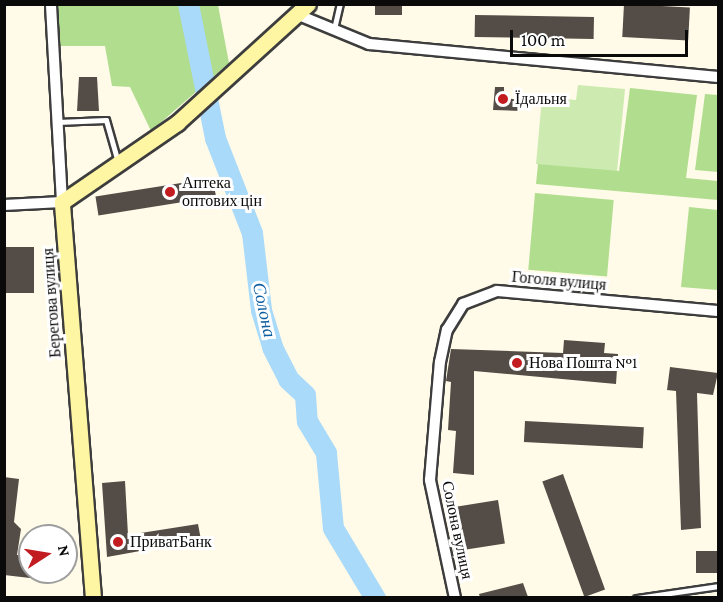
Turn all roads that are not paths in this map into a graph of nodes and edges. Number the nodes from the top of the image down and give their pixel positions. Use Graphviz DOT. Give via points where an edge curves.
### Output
graph roads {
  1 [pos="51,4"];
  2 [pos="340,4"];
  3 [pos="305,10"];
  4 [pos="334,29"];
  5 [pos="718,77"];
  6 [pos="57,122"];
  7 [pos="119,166"];
  8 [pos="62,202"];
  9 [pos="4,205"];
  10 [pos="718,312"];
  11 [pos="440,362"];
  12 [pos="718,586"];
  13 [pos="93,597"];
  14 [pos="455,597"];
  15 [pos="636,597"];
  1 -- 6 [label="street, Берегова вулиця"];
  2 -- 4 [label="lane"];
  3 -- 4 [label="street"];
  3 -- 7 [label="main road" via="238,73"];
  4 -- 5 [label="street" via="369,44"];
  6 -- 7 [label="lane" via="106,120"];
  6 -- 8 [label="street, Берегова вулиця"];
  7 -- 8 [label="main road"];
  8 -- 9 [label="street"];
  8 -- 13 [label="main road, Берегова вулиця"];
  10 -- 11 [label="street, Гоголя вулиця" via="486,292 463,304 453,318"];
  11 -- 14 [label="street, Солона вулиця" via="430,480"];
  12 -- 15 [label="lane"];
}
